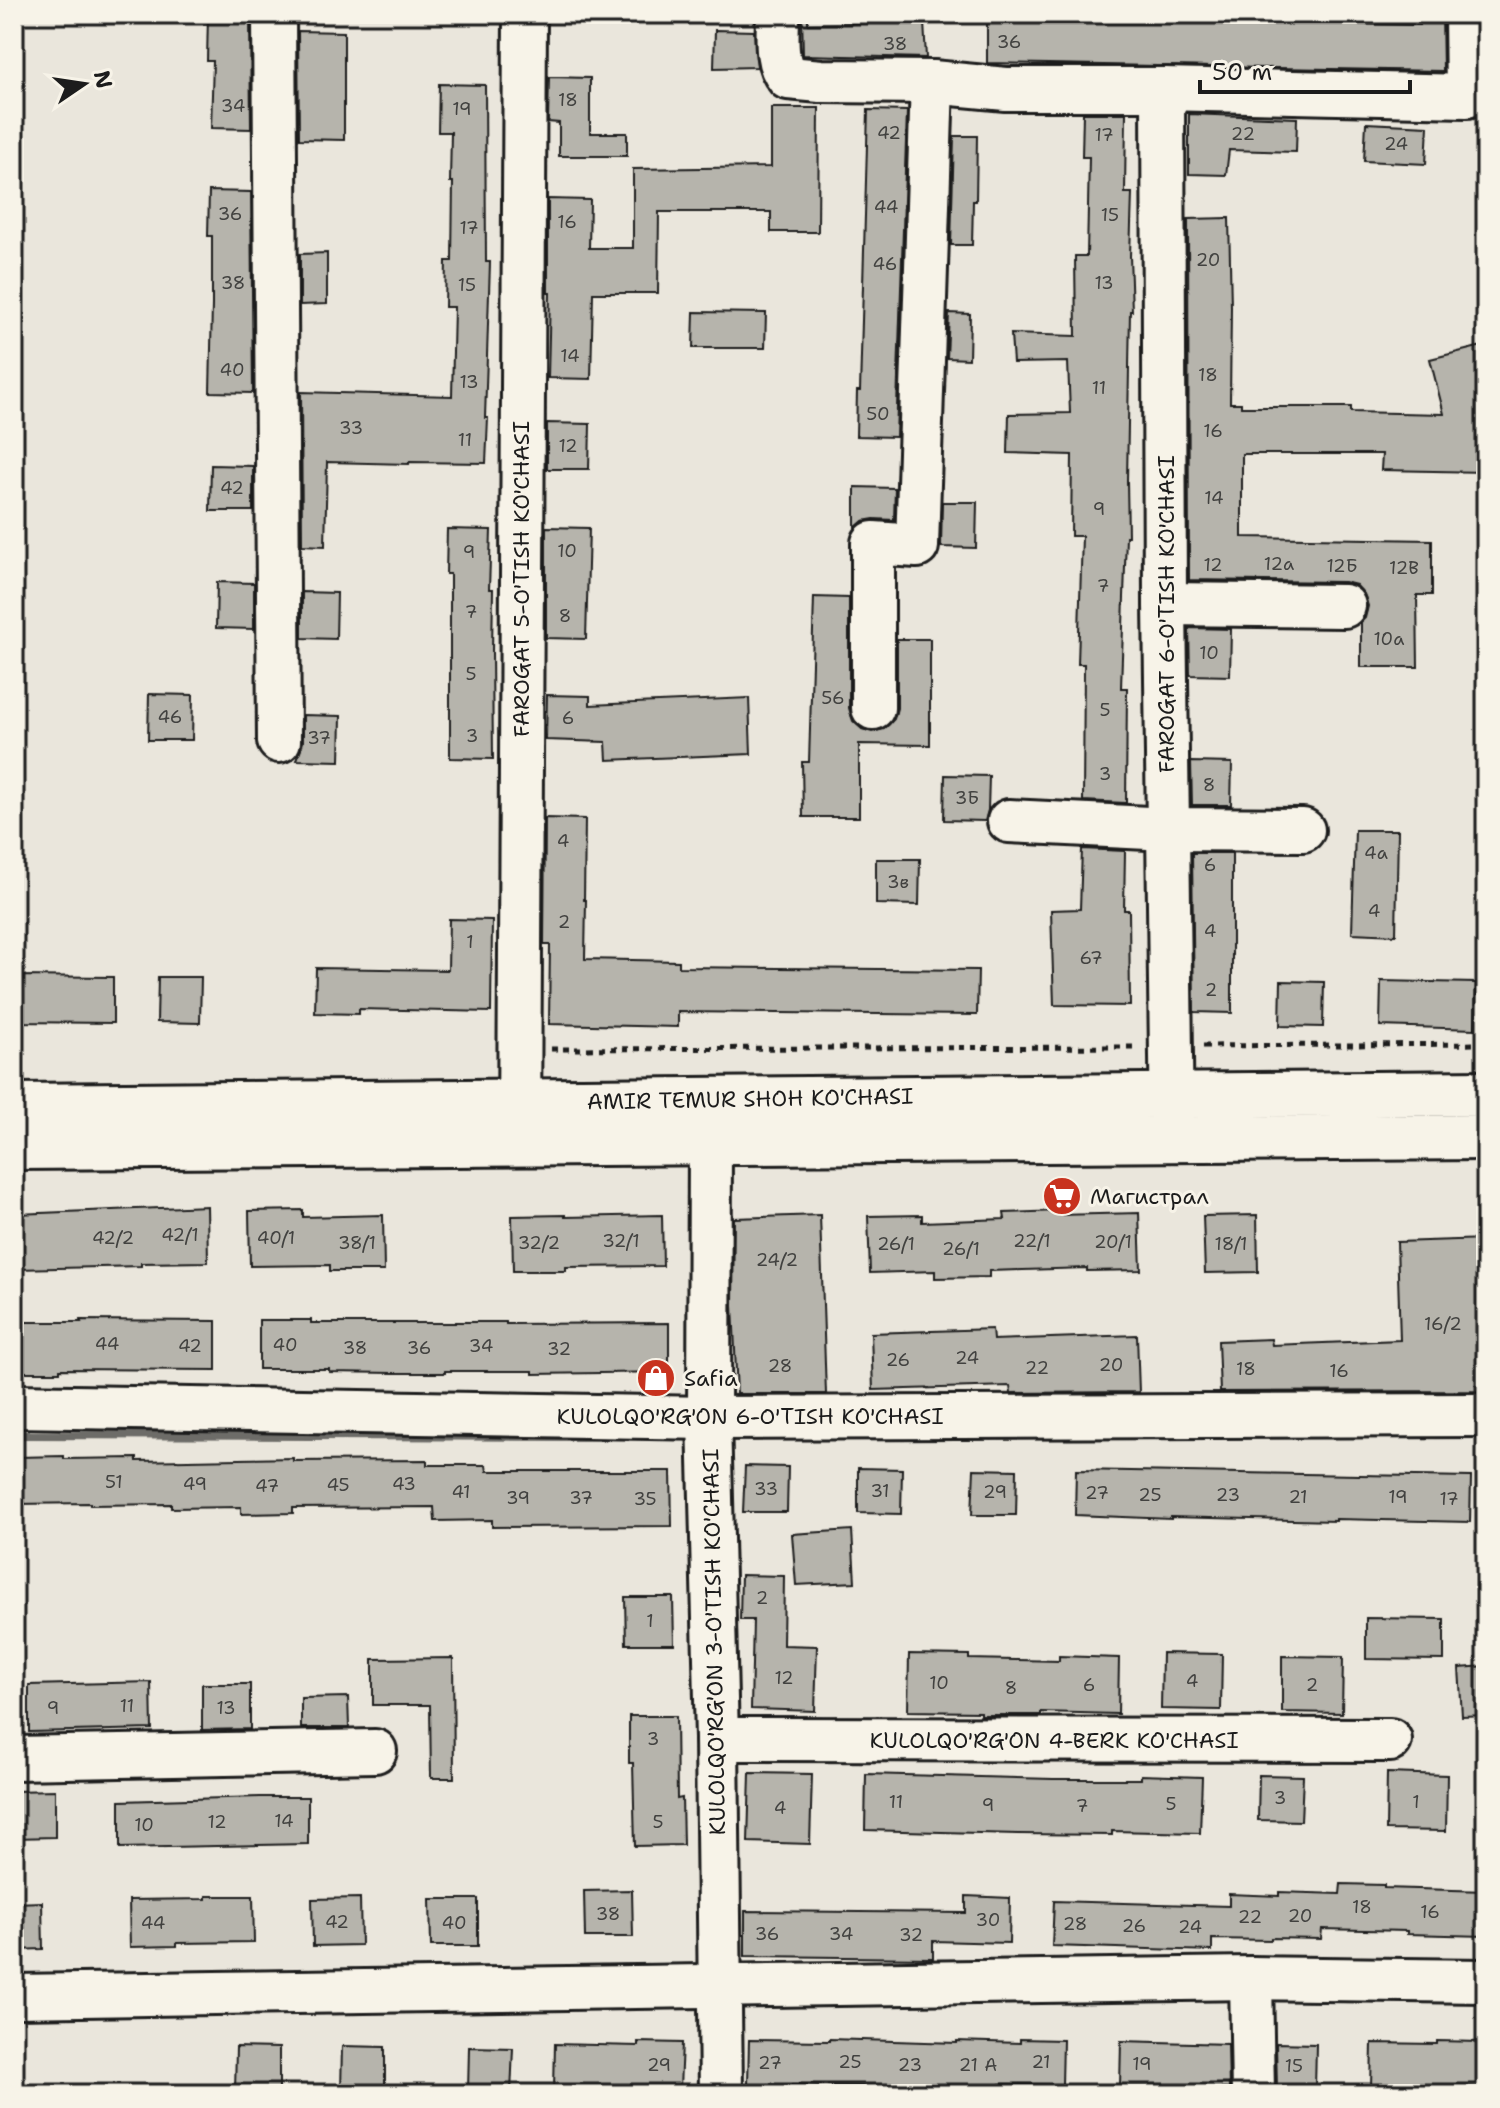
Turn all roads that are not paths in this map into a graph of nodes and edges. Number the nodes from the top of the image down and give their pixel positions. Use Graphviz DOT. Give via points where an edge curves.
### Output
graph roads {
  1 [pos="274,14"];
  2 [pos="525,14"];
  3 [pos="778,14"];
  4 [pos="1466,14"];
  5 [pos="932,82"];
  6 [pos="1163,89"];
  7 [pos="1165,604"];
  8 [pos="1344,606"];
  9 [pos="873,708"];
  10 [pos="279,741"];
  11 [pos="1009,821"];
  12 [pos="1168,829"];
  13 [pos="1303,830"];
  14 [pos="1486,1093"];
  15 [pos="1171,1095"];
  16 [pos="14,1106"];
  17 [pos="518,1122"];
  18 [pos="1486,1137"];
  19 [pos="1172,1139"];
  20 [pos="710,1142"];
  21 [pos="14,1147"];
  22 [pos="14,1406"];
  23 [pos="1486,1415"];
  24 [pos="709,1418"];
  25 [pos="717,1739"];
  26 [pos="1390,1740"];
  27 [pos="375,1751"];
  28 [pos="14,1758"];
  29 [pos="1251,1978"];
  30 [pos="1486,1981"];
  31 [pos="719,1987"];
  32 [pos="14,1996"];
  33 [pos="721,2094"];
  34 [pos="1253,2094"];
  1 -- 10 [label="street"];
  2 -- 17 [label="street, FAROGAT 5-O'TISH KO'CHASI"];
  3 -- 5 [label="street" via="779,59 788,78"];
  4 -- 6 [label="street" via="1467,96"];
  5 -- 6 [label="street" via="1006,89"];
  5 -- 9 [label="street" via="917,546 873,543"];
  6 -- 7 [label="street, FAROGAT 6-O'TISH KO'CHASI"];
  7 -- 8 [label="street"];
  7 -- 12 [label="street, FAROGAT 6-O'TISH KO'CHASI"];
  11 -- 12 [label="street"];
  12 -- 13 [label="street"];
  12 -- 15 [label="street, FAROGAT 6-O'TISH KO'CHASI"];
  14 -- 15 [label="main road, AMIR TEMUR SHOH KO'CHASI"];
  15 -- 17 [label="main road, AMIR TEMUR SHOH KO'CHASI"];
  15 -- 19 [label="street, FAROGAT 6-O'TISH KO'CHASI"];
  16 -- 17 [label="main road, AMIR TEMUR SHOH KO'CHASI"];
  17 -- 20 [label="main road, AMIR TEMUR SHOH KO'CHASI"];
  17 -- 21 [label="main road, AMIR TEMUR SHOH KO'CHASI"];
  18 -- 19 [label="main road, AMIR TEMUR SHOH KO'CHASI"];
  19 -- 20 [label="main road, AMIR TEMUR SHOH KO'CHASI"];
  20 -- 24 [label="street, KULOLQO'RG'ON 3-O'TISH KO'CHASI"];
  22 -- 24 [label="street, KULOLQO'RG'ON 6-O'TISH KO'CHASI"];
  23 -- 24 [label="street, KULOLQO'RG'ON 6-O'TISH KO'CHASI"];
  24 -- 25 [label="street, KULOLQO'RG'ON 3-O'TISH KO'CHASI"];
  25 -- 26 [label="street, KULOLQO'RG'ON 4-BERK KO'CHASI"];
  25 -- 31 [label="street, KULOLQO'RG'ON 3-O'TISH KO'CHASI"];
  27 -- 28 [label="street"];
  29 -- 30 [label="street"];
  29 -- 31 [label="street"];
  29 -- 34 [label="street"];
  31 -- 32 [label="street"];
  31 -- 33 [label="street, KULOLQO'RG'ON 3-O'TISH KO'CHASI"];
}
